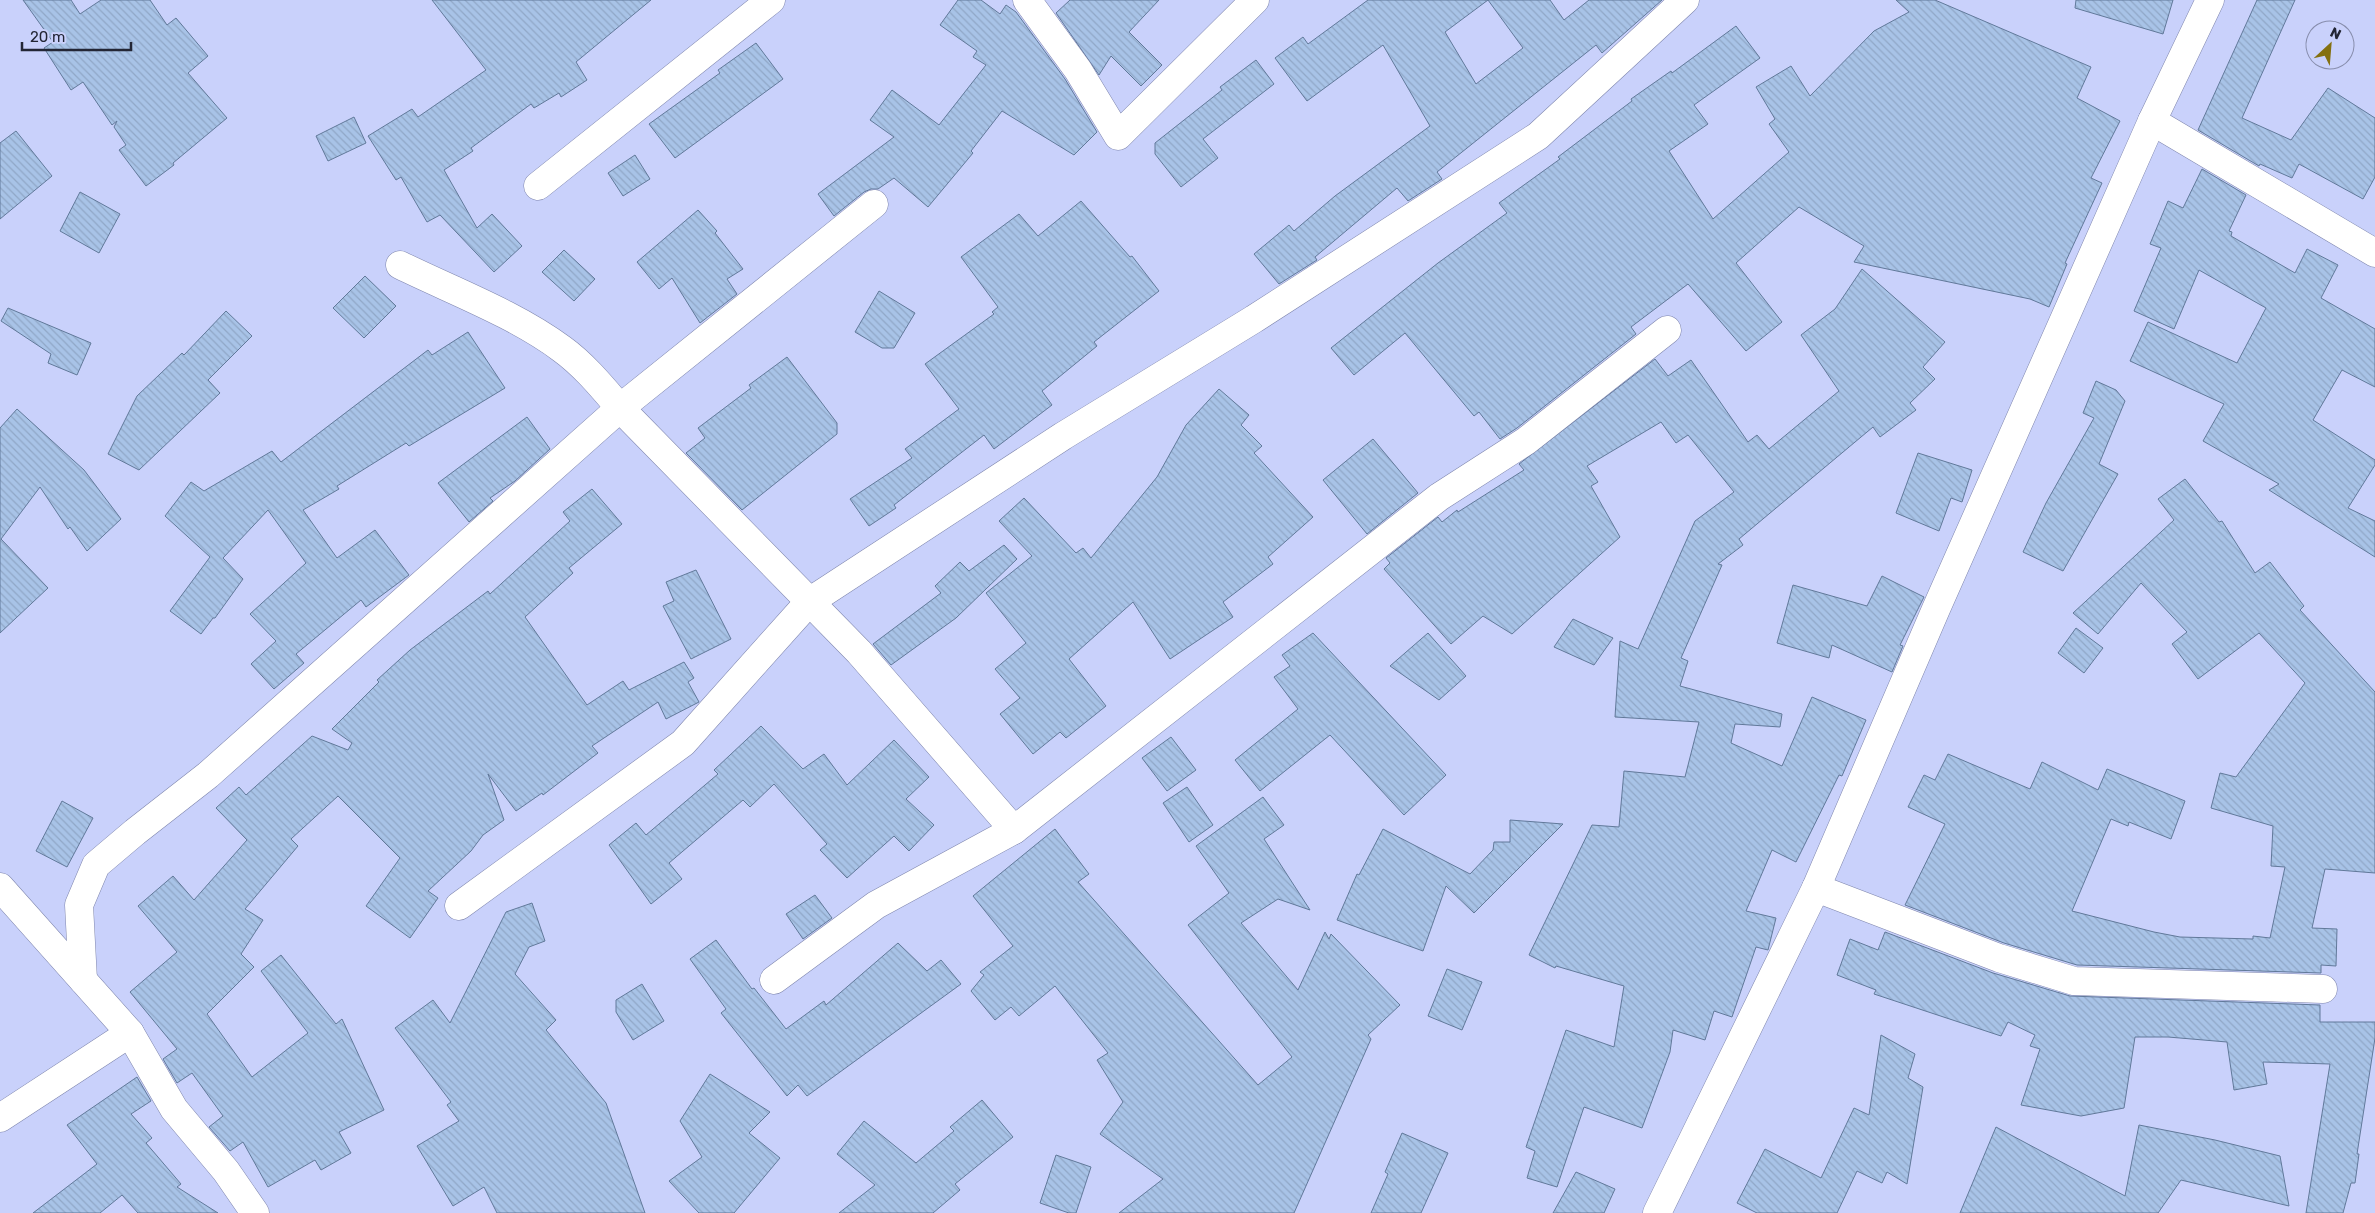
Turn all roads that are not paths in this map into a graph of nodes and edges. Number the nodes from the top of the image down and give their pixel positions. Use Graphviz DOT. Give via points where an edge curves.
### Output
graph roads {
  1 [pos="770,0"];
  2 [pos="1028,0"];
  3 [pos="1255,0"];
  4 [pos="1685,0"];
  5 [pos="2210,0"];
  6 [pos="2152,121"];
  7 [pos="538,186"];
  8 [pos="874,204"];
  9 [pos="2375,252"];
  10 [pos="400,265"];
  11 [pos="1666,330"];
  12 [pos="620,408"];
  13 [pos="809,602"];
  14 [pos="1014,830"];
  15 [pos="0,887"];
  16 [pos="1816,888"];
  17 [pos="459,906"];
  18 [pos="83,980"];
  19 [pos="774,980"];
  20 [pos="2323,989"];
  21 [pos="130,1033"];
  22 [pos="0,1118"];
  23 [pos="255,1213"];
  24 [pos="1657,1213"];
  1 -- 7 [label="street"];
  2 -- 3 [label="street" via="1078,70 1118,136"];
  4 -- 13 [label="street" via="1538,136 1254,319 1063,436"];
  5 -- 6 [label="street"];
  6 -- 9 [label="street"];
  6 -- 16 [label="street"];
  8 -- 12 [label="street"];
  10 -- 12 [label="street" via="538,332 586,369"];
  11 -- 14 [label="street" via="1526,441 1439,497"];
  12 -- 13 [label="street"];
  12 -- 18 [label="street" via="208,775 96,865 79,905"];
  13 -- 14 [label="street" via="904,703"];
  13 -- 17 [label="street" via="682,743"];
  14 -- 19 [label="street" via="876,905"];
  15 -- 18 [label="street"];
  16 -- 20 [label="street" via="1999,958 2074,981"];
  16 -- 24 [label="street"];
  18 -- 21 [label="street"];
  21 -- 22 [label="street"];
  21 -- 23 [label="street" via="174,1108 226,1171"];
}
